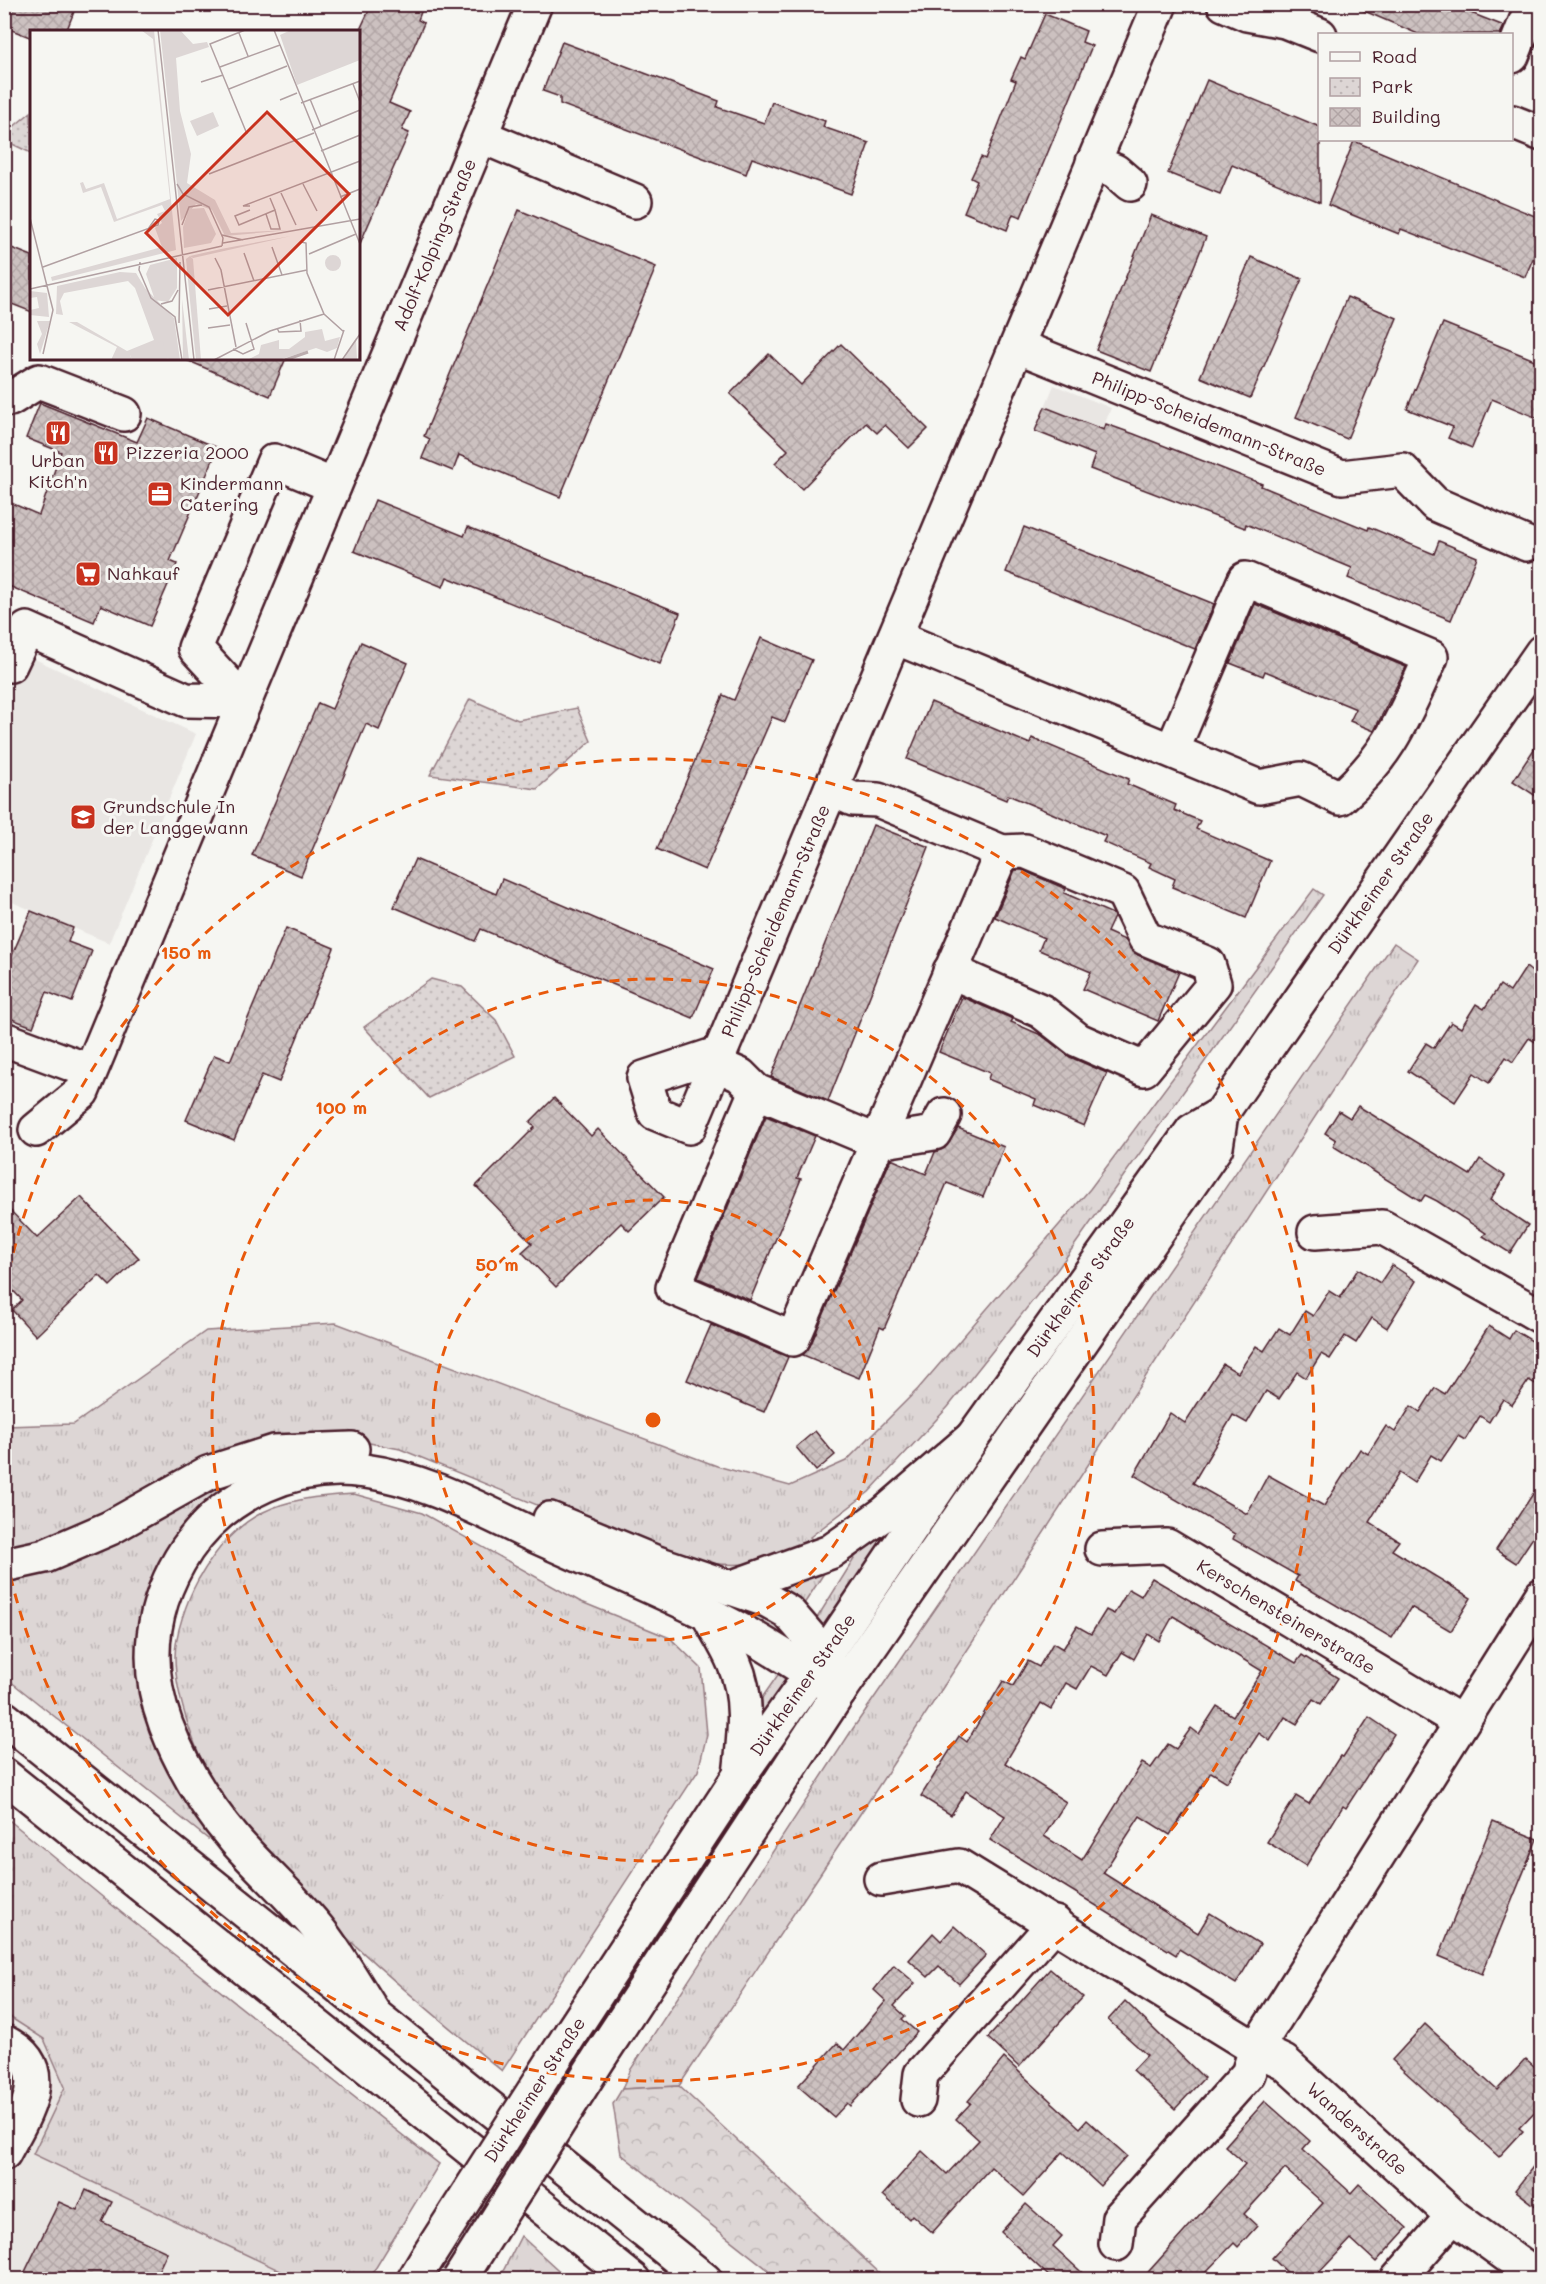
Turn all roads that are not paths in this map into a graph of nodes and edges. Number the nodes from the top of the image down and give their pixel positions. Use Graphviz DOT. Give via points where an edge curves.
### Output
graph roads {
  1 [pos="536,4"];
  2 [pos="1160,4"];
  3 [pos="1224,4"];
  4 [pos="1533,4"];
  5 [pos="1318,34"];
  6 [pos="1513,54"];
  7 [pos="1513,122"];
  8 [pos="1542,134"];
  9 [pos="481,136"];
  10 [pos="635,201"];
  11 [pos="1017,346"];
  12 [pos="7,398"];
  13 [pos="124,414"];
  14 [pos="334,486"];
  15 [pos="1527,544"];
  16 [pos="16,624"];
  17 [pos="895,636"];
  18 [pos="1542,652"];
  19 [pos="4,663"];
  20 [pos="244,702"];
  21 [pos="1172,751"];
  22 [pos="852,801"];
  23 [pos="1002,852"];
  24 [pos="950,971"];
  25 [pos="4,1039"];
  26 [pos="90,1071"];
  27 [pos="739,1072"];
  28 [pos="1221,1114"];
  29 [pos="944,1115"];
  30 [pos="36,1130"];
  31 [pos="878,1142"];
  32 [pos="1315,1232"];
  33 [pos="1542,1317"];
  34 [pos="972,1438"];
  35 [pos="1102,1550"];
  36 [pos="4,1566"];
  37 [pos="730,1588"];
  38 [pos="1542,1595"];
  39 [pos="708,1614"];
  40 [pos="818,1665"];
  41 [pos="839,1692"];
  42 [pos="4,1718"];
  43 [pos="1461,1722"];
  44 [pos="4,1775"];
  45 [pos="740,1775"];
  46 [pos="880,1879"];
  47 [pos="1054,1923"];
  48 [pos="374,2014"];
  49 [pos="4,2042"];
  50 [pos="1256,2049"];
  51 [pos="918,2100"];
  52 [pos="4,2153"];
  53 [pos="1453,2216"];
  54 [pos="589,2244"];
  55 [pos="1116,2244"];
  56 [pos="422,2267"];
  57 [pos="459,2280"];
  58 [pos="608,2280"];
  59 [pos="633,2280"];
  60 [pos="705,2280"];
  61 [pos="1397,2280"];
  62 [pos="1541,2280"];
  1 -- 9 [label="main road, Adolf-Kolping-Straße"];
  2 -- 11 [label="main road, Philipp-Scheidemann-Straße" via="1119,173"];
  3 -- 5 [label="main road"];
  4 -- 6 [label="main road"];
  7 -- 8 [label="main road"];
  9 -- 10 [label="main road"];
  9 -- 14 [label="main road, Adolf-Kolping-Straße"];
  11 -- 15 [label="main road, Philipp-Scheidemann-Straße" via="1342,477 1402,470 1435,504"];
  11 -- 17 [label="main road, Philipp-Scheidemann-Straße"];
  12 -- 13 [label="main road" via="39,381"];
  14 -- 20 [label="main road, Adolf-Kolping-Straße"];
  14 -- 20 [label="main road" via="274,461 195,648"];
  16 -- 19 [label="main road" via="10,665"];
  16 -- 20 [label="main road" via="186,700"];
  17 -- 21 [label="main road"];
  17 -- 22 [label="main road, Philipp-Scheidemann-Straße"];
  18 -- 28 [label="main road, Dürkheimer Straße"];
  20 -- 26 [label="main road, Adolf-Kolping-Straße"];
  21 -- 21 [label="main road" via="1259,788 1301,779 1340,798 1364,777 1394,738 1431,657 1245,579"];
  22 -- 23 [label="main road, Philipp-Scheidemann-Straße" via="878,800"];
  22 -- 27 [label="main road, Philipp-Scheidemann-Straße"];
  23 -- 24 [label="main road, Philipp-Scheidemann-Straße"];
  23 -- 24 [label="main road, Philipp-Scheidemann-Straße" via="1024,851 1123,892 1145,938 1208,964 1214,984 1144,1069 1078,1040 1041,1011"];
  24 -- 31 [label="main road, Philipp-Scheidemann-Straße"];
  25 -- 26 [label="main road"];
  26 -- 30 [label="main road, Adolf-Kolping-Straße" via="81,1092"];
  27 -- 31 [label="main road"];
  27 -- 31 [label="main road, Philipp-Scheidemann-Straße" via="673,1288 794,1339"];
  28 -- 34 [label="main road, Dürkheimer Straße" via="1192,1131"];
  28 -- 41 [label="main road, Dürkheimer Straße" via="1216,1147"];
  29 -- 31 [label="main road" via="934,1133"];
  32 -- 33 [label="main road" via="1382,1227"];
  34 -- 37 [label="main road" via="885,1513 830,1552"];
  34 -- 40 [label="main road, Dürkheimer Straße"];
  35 -- 43 [label="main road, Kerschensteinerstraße" via="1167,1546"];
  36 -- 37 [label="main road" via="45,1556 110,1528 208,1473 274,1452 344,1447 399,1459 451,1477 657,1563"];
  37 -- 40 [label="main road" via="767,1600 788,1612 801,1624"];
  38 -- 43 [label="main road"];
  39 -- 40 [label="main road" via="768,1646"];
  39 -- 45 [label="main road" via="734,1663 744,1702"];
  39 -- 48 [label="main road" via="452,1497 365,1471 318,1471 252,1489 195,1538 161,1596 153,1636 154,1676 165,1723 193,1784 233,1838 321,1934"];
  40 -- 41 [label="main road"];
  40 -- 45 [label="main road, Dürkheimer Straße"];
  41 -- 57 [label="main road, Dürkheimer Straße, bridge"];
  42 -- 48 [label="main road"];
  43 -- 50 [label="main road"];
  44 -- 54 [label="main road"];
  45 -- 56 [label="main road, Dürkheimer Straße, bridge"];
  46 -- 47 [label="main road, Wanderstraße" via="959,1866"];
  47 -- 50 [label="main road, Wanderstraße"];
  47 -- 51 [label="main road" via="921,2074"];
  48 -- 60 [label="main road"];
  49 -- 52 [label="main road" via="25,2057 32,2071 33,2095"];
  50 -- 53 [label="main road, Wanderstraße" via="1284,2062"];
  50 -- 55 [label="main road" via="1248,2074 1119,2218"];
  53 -- 61 [label="main road"];
  53 -- 62 [label="main road, Wanderstraße"];
  54 -- 58 [label="main road"];
  54 -- 59 [label="main road"];
}
